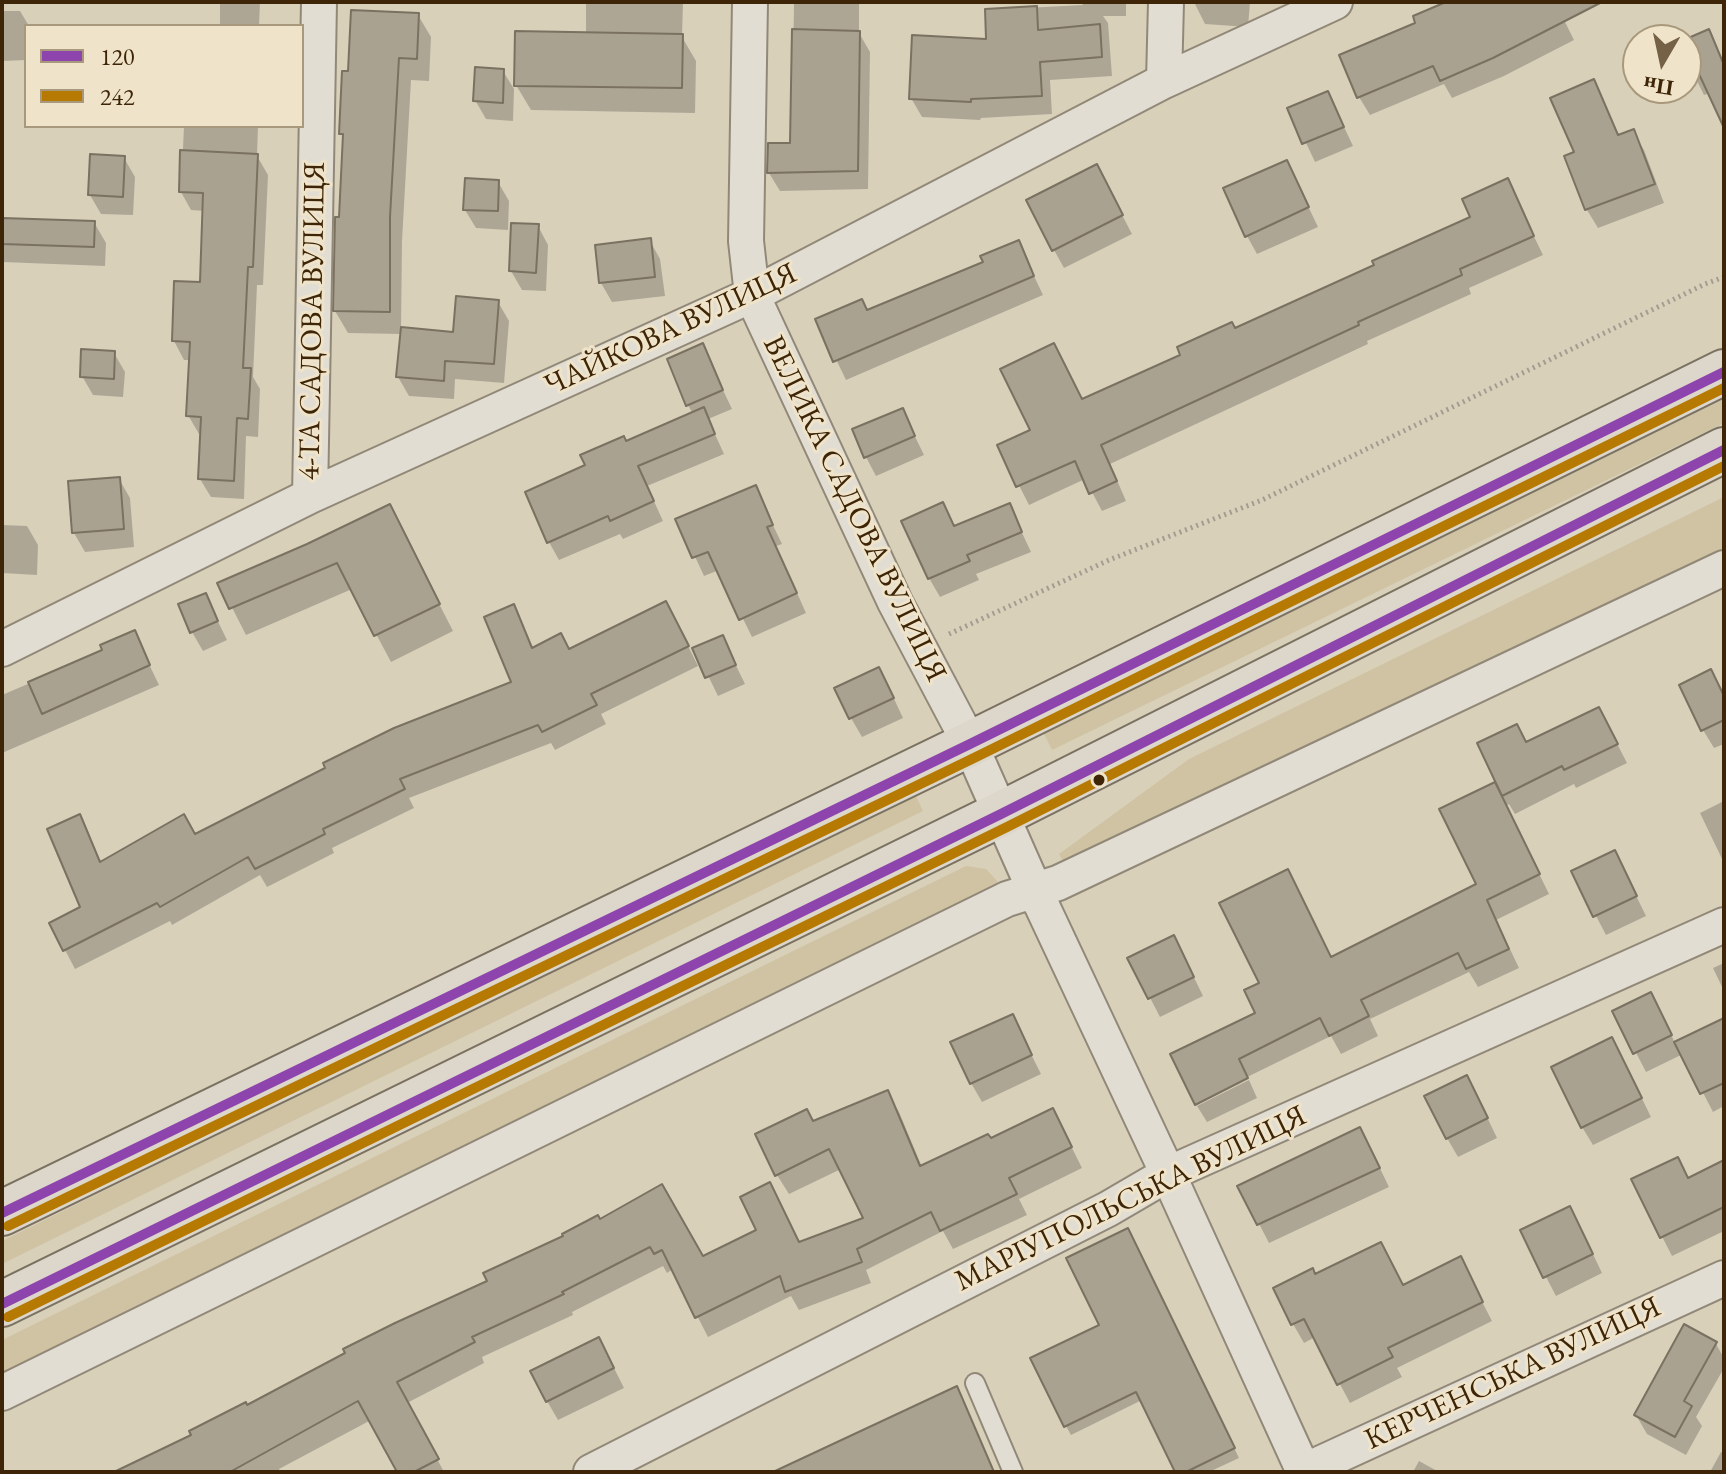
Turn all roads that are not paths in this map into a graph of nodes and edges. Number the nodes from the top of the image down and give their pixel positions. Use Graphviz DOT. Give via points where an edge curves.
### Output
graph roads {
  1 [pos="319,2"];
  2 [pos="750,2"];
  3 [pos="1166,2"];
  4 [pos="1335,2"];
  5 [pos="1164,81"];
  6 [pos="752,295"];
  7 [pos="1724,372"];
  8 [pos="1724,450"];
  9 [pos="310,496"];
  10 [pos="1724,568"];
  11 [pos="2,649"];
  12 [pos="970,744"];
  13 [pos="1001,814"];
  14 [pos="1035,891"];
  15 [pos="1724,925"];
  16 [pos="1168,1174"];
  17 [pos="2,1213"];
  18 [pos="1724,1278"];
  19 [pos="2,1304"];
  20 [pos="975,1383"];
  21 [pos="2,1393"];
  22 [pos="591,1472"];
  23 [pos="1013,1472"];
  24 [pos="1302,1472"];
  1 -- 9 [label="street, 4-ТА САДОВА ВУЛИЦЯ"];
  2 -- 6 [label="street, ВЕЛИКА САДОВА ВУЛИЦЯ" via="746,241"];
  3 -- 5 [label="street"];
  4 -- 5 [label="street, ЧАЙКОВА ВУЛИЦЯ"];
  5 -- 6 [label="street, ЧАЙКОВА ВУЛИЦЯ"];
  6 -- 9 [label="street, ЧАЙКОВА ВУЛИЦЯ"];
  6 -- 12 [label="street, ВЕЛИКА САДОВА ВУЛИЦЯ" via="875,559"];
  7 -- 12 [label="main road"];
  8 -- 13 [label="main road"];
  9 -- 11 [label="street, ЧАЙКОВА ВУЛИЦЯ"];
  10 -- 14 [label="street"];
  12 -- 13 [label="street, ВЕЛИКА САДОВА ВУЛИЦЯ"];
  12 -- 17 [label="main road"];
  13 -- 14 [label="street, ВЕЛИКА САДОВА ВУЛИЦЯ"];
  13 -- 19 [label="main road"];
  14 -- 16 [label="street, ВЕЛИКА САДОВА ВУЛИЦЯ"];
  14 -- 21 [label="street" via="1007,899"];
  15 -- 16 [label="street, МАРІУПОЛЬСЬКА ВУЛИЦЯ"];
  16 -- 22 [label="street, МАРІУПОЛЬСЬКА ВУЛИЦЯ"];
  16 -- 24 [label="street, ВЕЛИКА САДОВА ВУЛИЦЯ"];
  18 -- 24 [label="street, КЕРЧЕНСЬКА ВУЛИЦЯ"];
  20 -- 23 [label="lane"];
}
